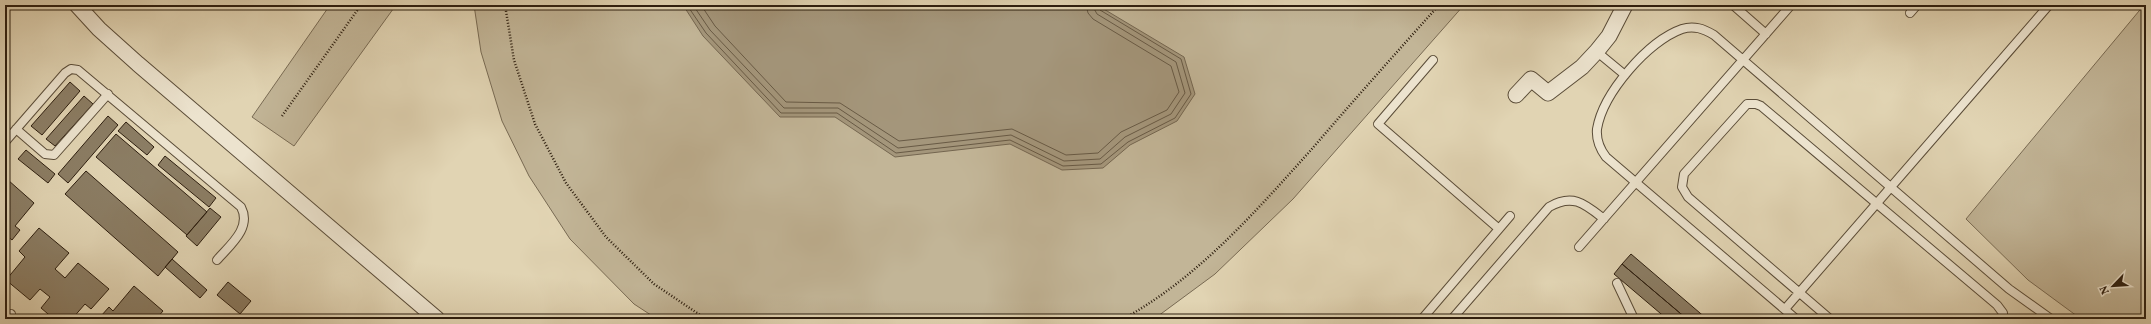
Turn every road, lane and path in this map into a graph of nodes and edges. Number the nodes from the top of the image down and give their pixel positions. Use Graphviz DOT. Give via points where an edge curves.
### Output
graph roads {
  1 [pos="77,5"];
  2 [pos="361,5"];
  3 [pos="505,5"];
  4 [pos="1439,5"];
  5 [pos="1625,5"];
  6 [pos="1733,5"];
  7 [pos="1791,5"];
  8 [pos="1917,5"];
  9 [pos="2049,5"];
  10 [pos="1910,13"];
  11 [pos="1766,34"];
  12 [pos="1597,51"];
  13 [pos="1743,59"];
  14 [pos="1433,60"];
  15 [pos="1625,76"];
  16 [pos="108,94"];
  17 [pos="1516,95"];
  18 [pos="282,116"];
  19 [pos="16,130"];
  20 [pos="5,142"];
  21 [pos="1637,183"];
  22 [pos="1891,187"];
  23 [pos="1877,203"];
  24 [pos="1510,216"];
  25 [pos="1604,219"];
  26 [pos="1499,229"];
  27 [pos="1579,247"];
  28 [pos="217,260"];
  29 [pos="1618,283"];
  30 [pos="1799,293"];
  31 [pos="1785,309"];
  32 [pos="438,319"];
  33 [pos="706,319"];
  34 [pos="1123,319"];
  35 [pos="1422,319"];
  36 [pos="1452,319"];
  37 [pos="1634,319"];
  38 [pos="1796,319"];
  39 [pos="1830,319"];
  40 [pos="2003,319"];
  41 [pos="2052,319"];
  1 -- 32 [label="street" via="138,64"];
  2 -- 18 [label="path"];
  3 -- 33 [label="path" via="514,60 532,117 566,183 606,237 654,284"];
  4 -- 34 [label="path" via="1249,219 1198,265 1146,306"];
  5 -- 12 [label="street" via="1609,36"];
  6 -- 11 [label="lane"];
  7 -- 11 [label="lane"];
  8 -- 10 [label="lane"];
  9 -- 22 [label="lane"];
  11 -- 13 [label="lane"];
  12 -- 15 [label="lane"];
  12 -- 17 [label="street" via="1582,67 1548,93 1531,79"];
  13 -- 15 [label="lane" via="1714,35 1704,29 1693,27 1683,29 1658,43"];
  13 -- 21 [label="lane"];
  13 -- 22 [label="lane"];
  14 -- 26 [label="lane" via="1378,124"];
  15 -- 21 [label="lane" via="1604,109 1597,130 1597,139 1606,157"];
  16 -- 19 [label="lane" via="78,70 68,70"];
  16 -- 19 [label="lane" via="54,155 45,154"];
  16 -- 28 [label="lane" via="241,207 245,219 243,229"];
  19 -- 20 [label="lane"];
  21 -- 25 [label="lane"];
  21 -- 31 [label="lane"];
  22 -- 23 [label="lane"];
  22 -- 41 [label="lane" via="2009,289"];
  23 -- 30 [label="lane"];
  23 -- 30 [label="lane" via="1756,104 1742,107 1682,178 1682,187 1684,193"];
  23 -- 40 [label="lane" via="1997,305 2003,313"];
  24 -- 26 [label="lane"];
  25 -- 27 [label="lane"];
  25 -- 36 [label="lane" via="1579,202 1563,201 1549,207"];
  26 -- 35 [label="lane"];
  29 -- 37 [label="lane"];
  30 -- 31 [label="lane"];
  30 -- 39 [label="lane"];
  31 -- 38 [label="lane"];
}
